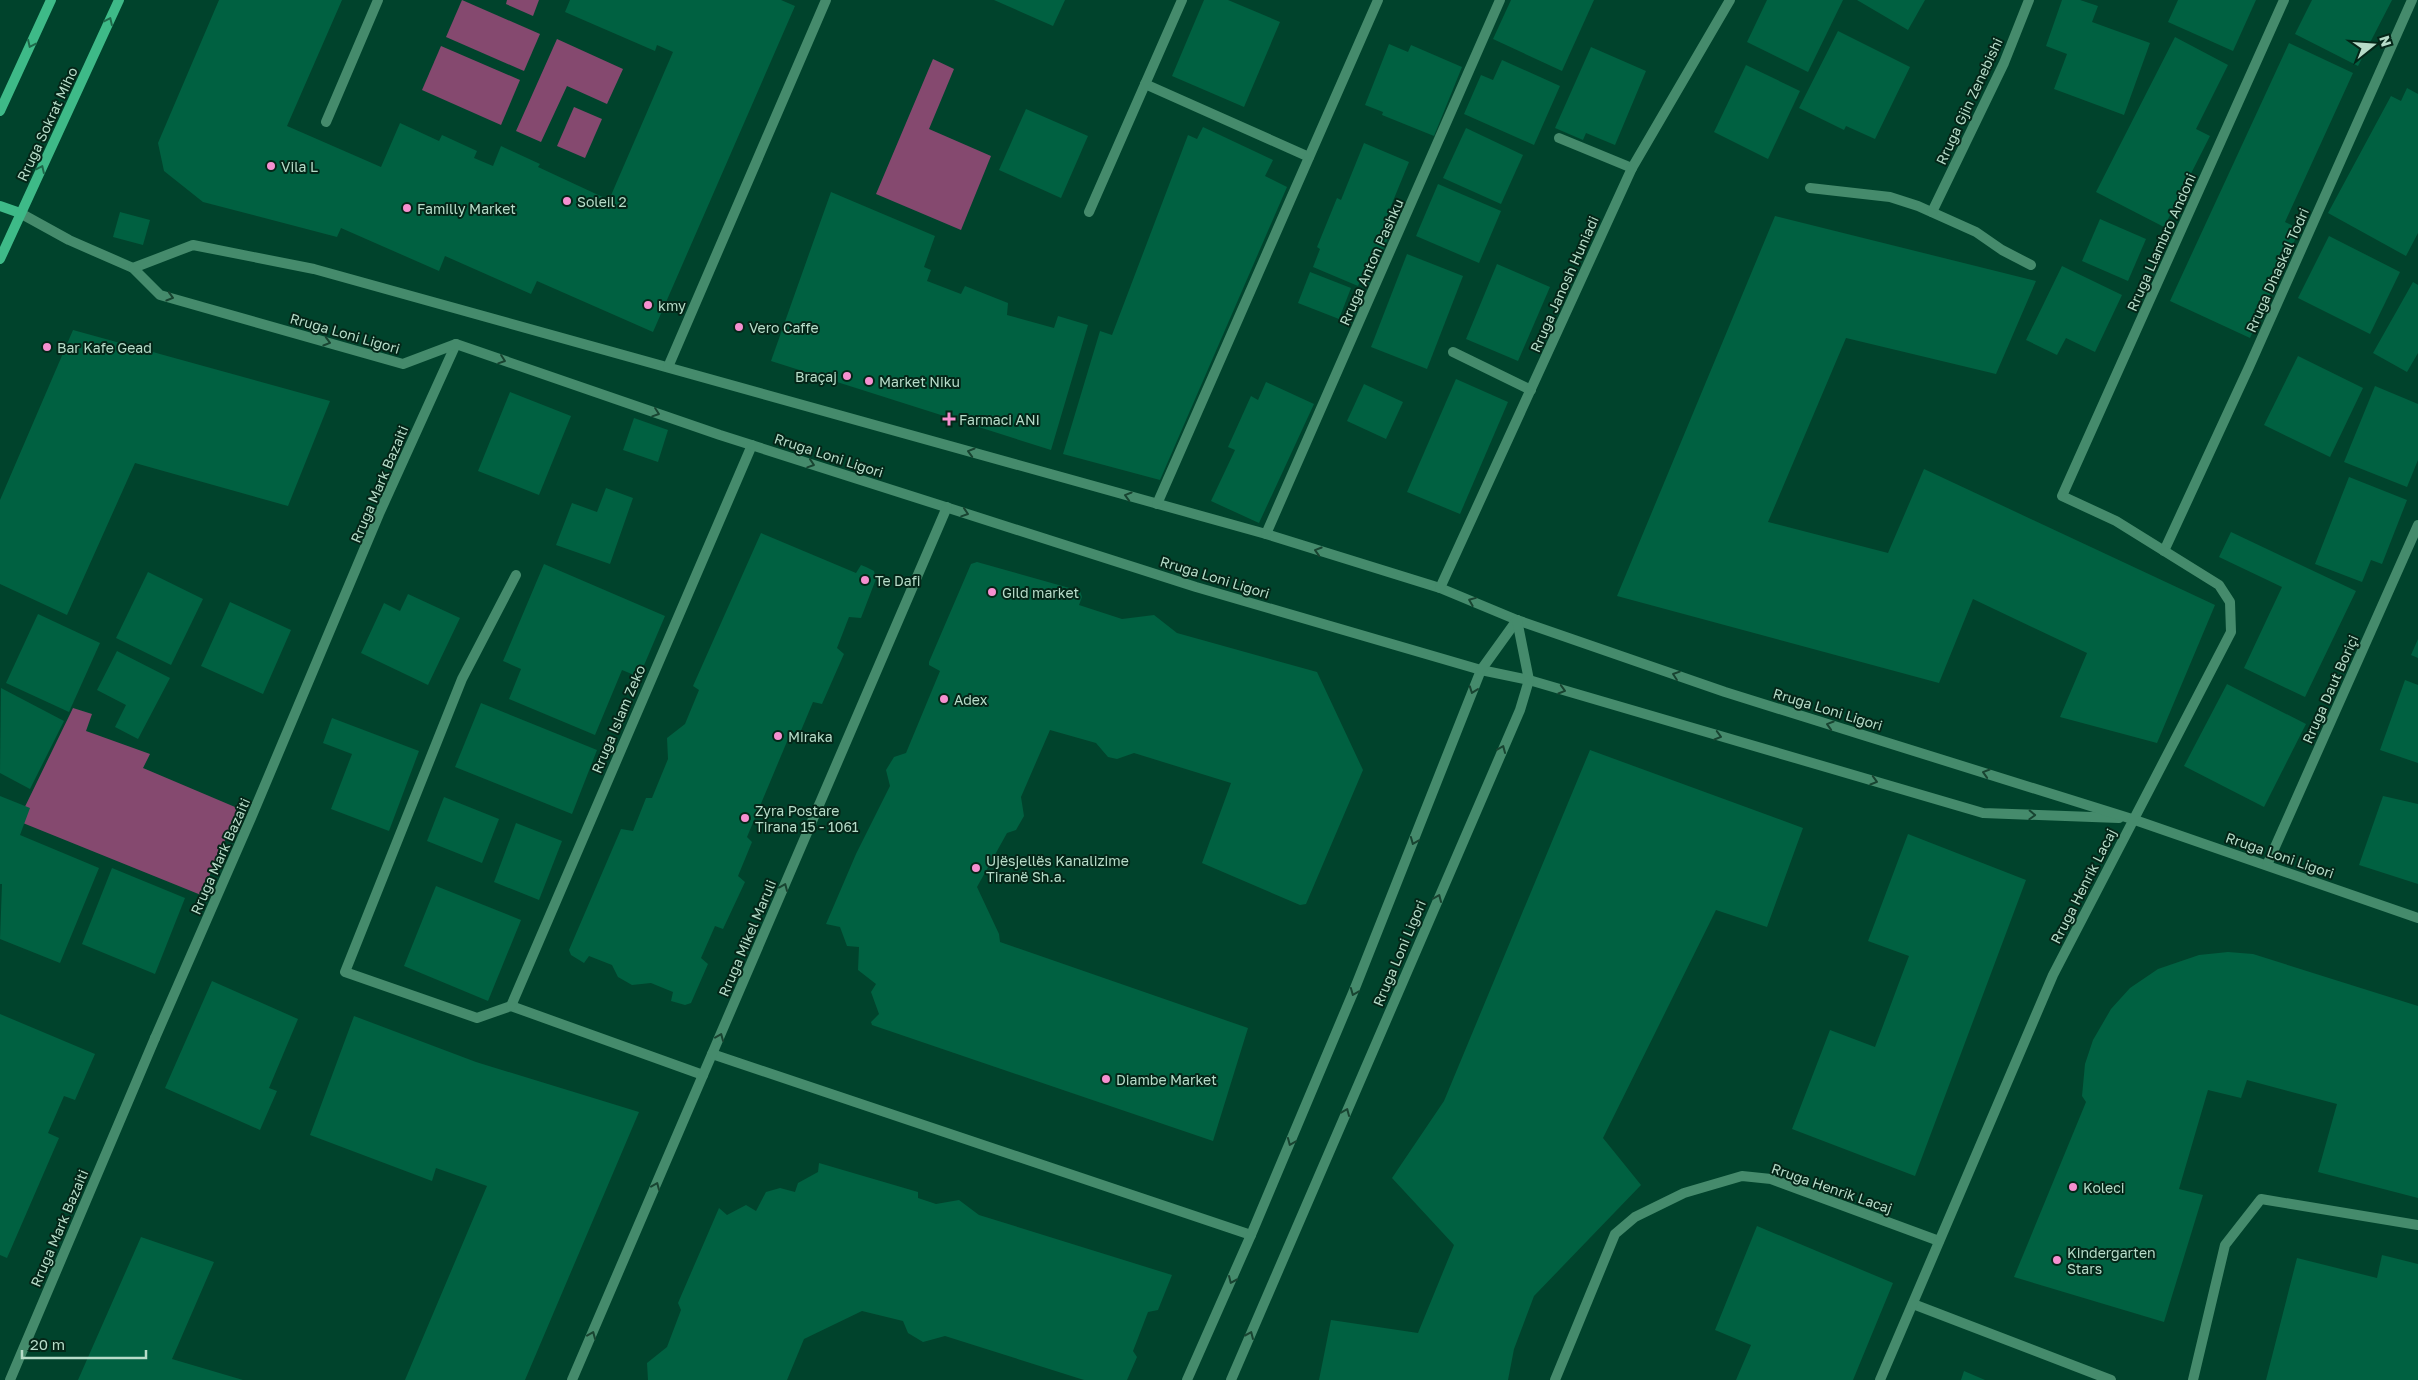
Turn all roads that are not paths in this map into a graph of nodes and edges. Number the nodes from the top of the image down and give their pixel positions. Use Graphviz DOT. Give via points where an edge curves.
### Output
graph roads {
  1 [pos="51,0"];
  2 [pos="119,0"];
  3 [pos="378,0"];
  4 [pos="826,0"];
  5 [pos="1182,0"];
  6 [pos="1378,0"];
  7 [pos="1500,0"];
  8 [pos="1730,0"];
  9 [pos="2028,0"];
  10 [pos="2284,0"];
  11 [pos="2412,0"];
  12 [pos="1145,84"];
  13 [pos="0,111"];
  14 [pos="326,122"];
  15 [pos="1558,138"];
  16 [pos="1309,157"];
  17 [pos="1632,168"];
  18 [pos="1810,188"];
  19 [pos="0,206"];
  20 [pos="1088,212"];
  21 [pos="1932,212"];
  22 [pos="20,213"];
  23 [pos="0,259"];
  24 [pos="2031,265"];
  25 [pos="133,268"];
  26 [pos="456,344"];
  27 [pos="1453,352"];
  28 [pos="668,367"];
  29 [pos="1531,390"];
  30 [pos="752,445"];
  31 [pos="2062,496"];
  32 [pos="1157,504"];
  33 [pos="947,507"];
  34 [pos="2418,524"];
  35 [pos="1266,534"];
  36 [pos="2164,551"];
  37 [pos="516,575"];
  38 [pos="1440,588"];
  39 [pos="1517,620"];
  40 [pos="1481,670"];
  41 [pos="1529,680"];
  42 [pos="2132,819"];
  43 [pos="2268,865"];
  44 [pos="2418,918"];
  45 [pos="511,1006"];
  46 [pos="712,1054"];
  47 [pos="703,1075"];
  48 [pos="2418,1225"];
  49 [pos="1251,1235"];
  50 [pos="1940,1241"];
  51 [pos="1913,1304"];
  52 [pos="10,1380"];
  53 [pos="572,1380"];
  54 [pos="1188,1380"];
  55 [pos="1231,1380"];
  56 [pos="1555,1380"];
  57 [pos="1880,1380"];
  58 [pos="2110,1380"];
  59 [pos="2193,1380"];
  1 -- 13 [label="main road, one-way"];
  22 -- 2 [label="main road, Rruga Sokrat Miho, one-way"];
  3 -- 14 [label="street"];
  4 -- 28 [label="street"];
  5 -- 12 [label="street"];
  6 -- 16 [label="street"];
  7 -- 35 [label="street, Rruga Anton Pashku"];
  8 -- 17 [label="street, Rruga Janosh Huniadi"];
  9 -- 21 [label="street, Rruga Gjin Zenebishi" via="2004,63"];
  10 -- 31 [label="street, Rruga Llambro Andoni"];
  11 -- 36 [label="street, Rruga Dhaskal Todri"];
  12 -- 16 [label="street"];
  12 -- 20 [label="street"];
  15 -- 17 [label="street"];
  16 -- 32 [label="street"];
  17 -- 29 [label="street, Rruga Janosh Huniadi"];
  18 -- 21 [label="street" via="1890,197"];
  19 -- 22 [label="main road"];
  21 -- 24 [label="street" via="1976,232"];
  22 -- 23 [label="main road, Rruga Sokrat Miho"];
  22 -- 25 [label="street, Rruga Loni Ligori" via="69,240"];
  25 -- 26 [label="street, Rruga Loni Ligori, one-way" via="160,294 404,364"];
  25 -- 28 [label="street, Rruga Loni Ligori" via="193,245 314,269"];
  26 -- 30 [label="street, Rruga Loni Ligori, one-way"];
  26 -- 52 [label="street, Rruga Mark Bazaiti" via="379,514"];
  27 -- 29 [label="street"];
  32 -- 28 [label="street, Rruga Loni Ligori, one-way"];
  29 -- 38 [label="street, Rruga Janosh Huniadi"];
  30 -- 33 [label="street, Rruga Loni Ligori, one-way"];
  30 -- 45 [label="street, Rruga Islam Zeko"];
  31 -- 36 [label="street, Rruga Henrik Lacaj" via="2116,521"];
  32 -- 35 [label="street, Rruga Loni Ligori"];
  33 -- 40 [label="street, Rruga Loni Ligori, one-way" via="1196,587"];
  46 -- 33 [label="street, Rruga Mikel Maruli, one-way"];
  34 -- 43 [label="street, Rruga Daut Boriçi"];
  38 -- 35 [label="street, Rruga Loni Ligori, one-way"];
  36 -- 42 [label="street, Rruga Henrik Lacaj" via="2219,585 2230,602 2231,632"];
  37 -- 45 [label="street" via="462,679 345,972 477,1018"];
  39 -- 38 [label="street, Rruga Loni Ligori, one-way"];
  39 -- 40 [label="street"];
  39 -- 41 [label="street, Rruga Loni Ligori"];
  42 -- 39 [label="street, Rruga Loni Ligori, one-way" via="1725,692"];
  40 -- 41 [label="street, Rruga Loni Ligori"];
  40 -- 49 [label="street, one-way" via="1355,988"];
  41 -- 42 [label="street, Rruga Loni Ligori, one-way" via="1983,813"];
  55 -- 41 [label="street, Rruga Loni Ligori, one-way" via="1520,710"];
  42 -- 43 [label="street, Rruga Loni Ligori"];
  42 -- 50 [label="street, Rruga Henrik Lacaj" via="2053,974"];
  43 -- 44 [label="street, Rruga Loni Ligori"];
  45 -- 47 [label="street"];
  46 -- 47 [label="street, Rruga Mikel Maruli"];
  46 -- 49 [label="street"];
  53 -- 47 [label="street, Rruga Mikel Maruli, one-way"];
  48 -- 59 [label="street" via="2261,1199 2225,1245"];
  49 -- 54 [label="street, one-way"];
  50 -- 51 [label="street, Rruga Henrik Lacaj"];
  50 -- 56 [label="street, Rruga Henrik Lacaj" via="1771,1179 1742,1176 1684,1193 1634,1217 1615,1234"];
  51 -- 57 [label="street, Rruga Henrik Lacaj"];
  51 -- 58 [label="street"];
}
